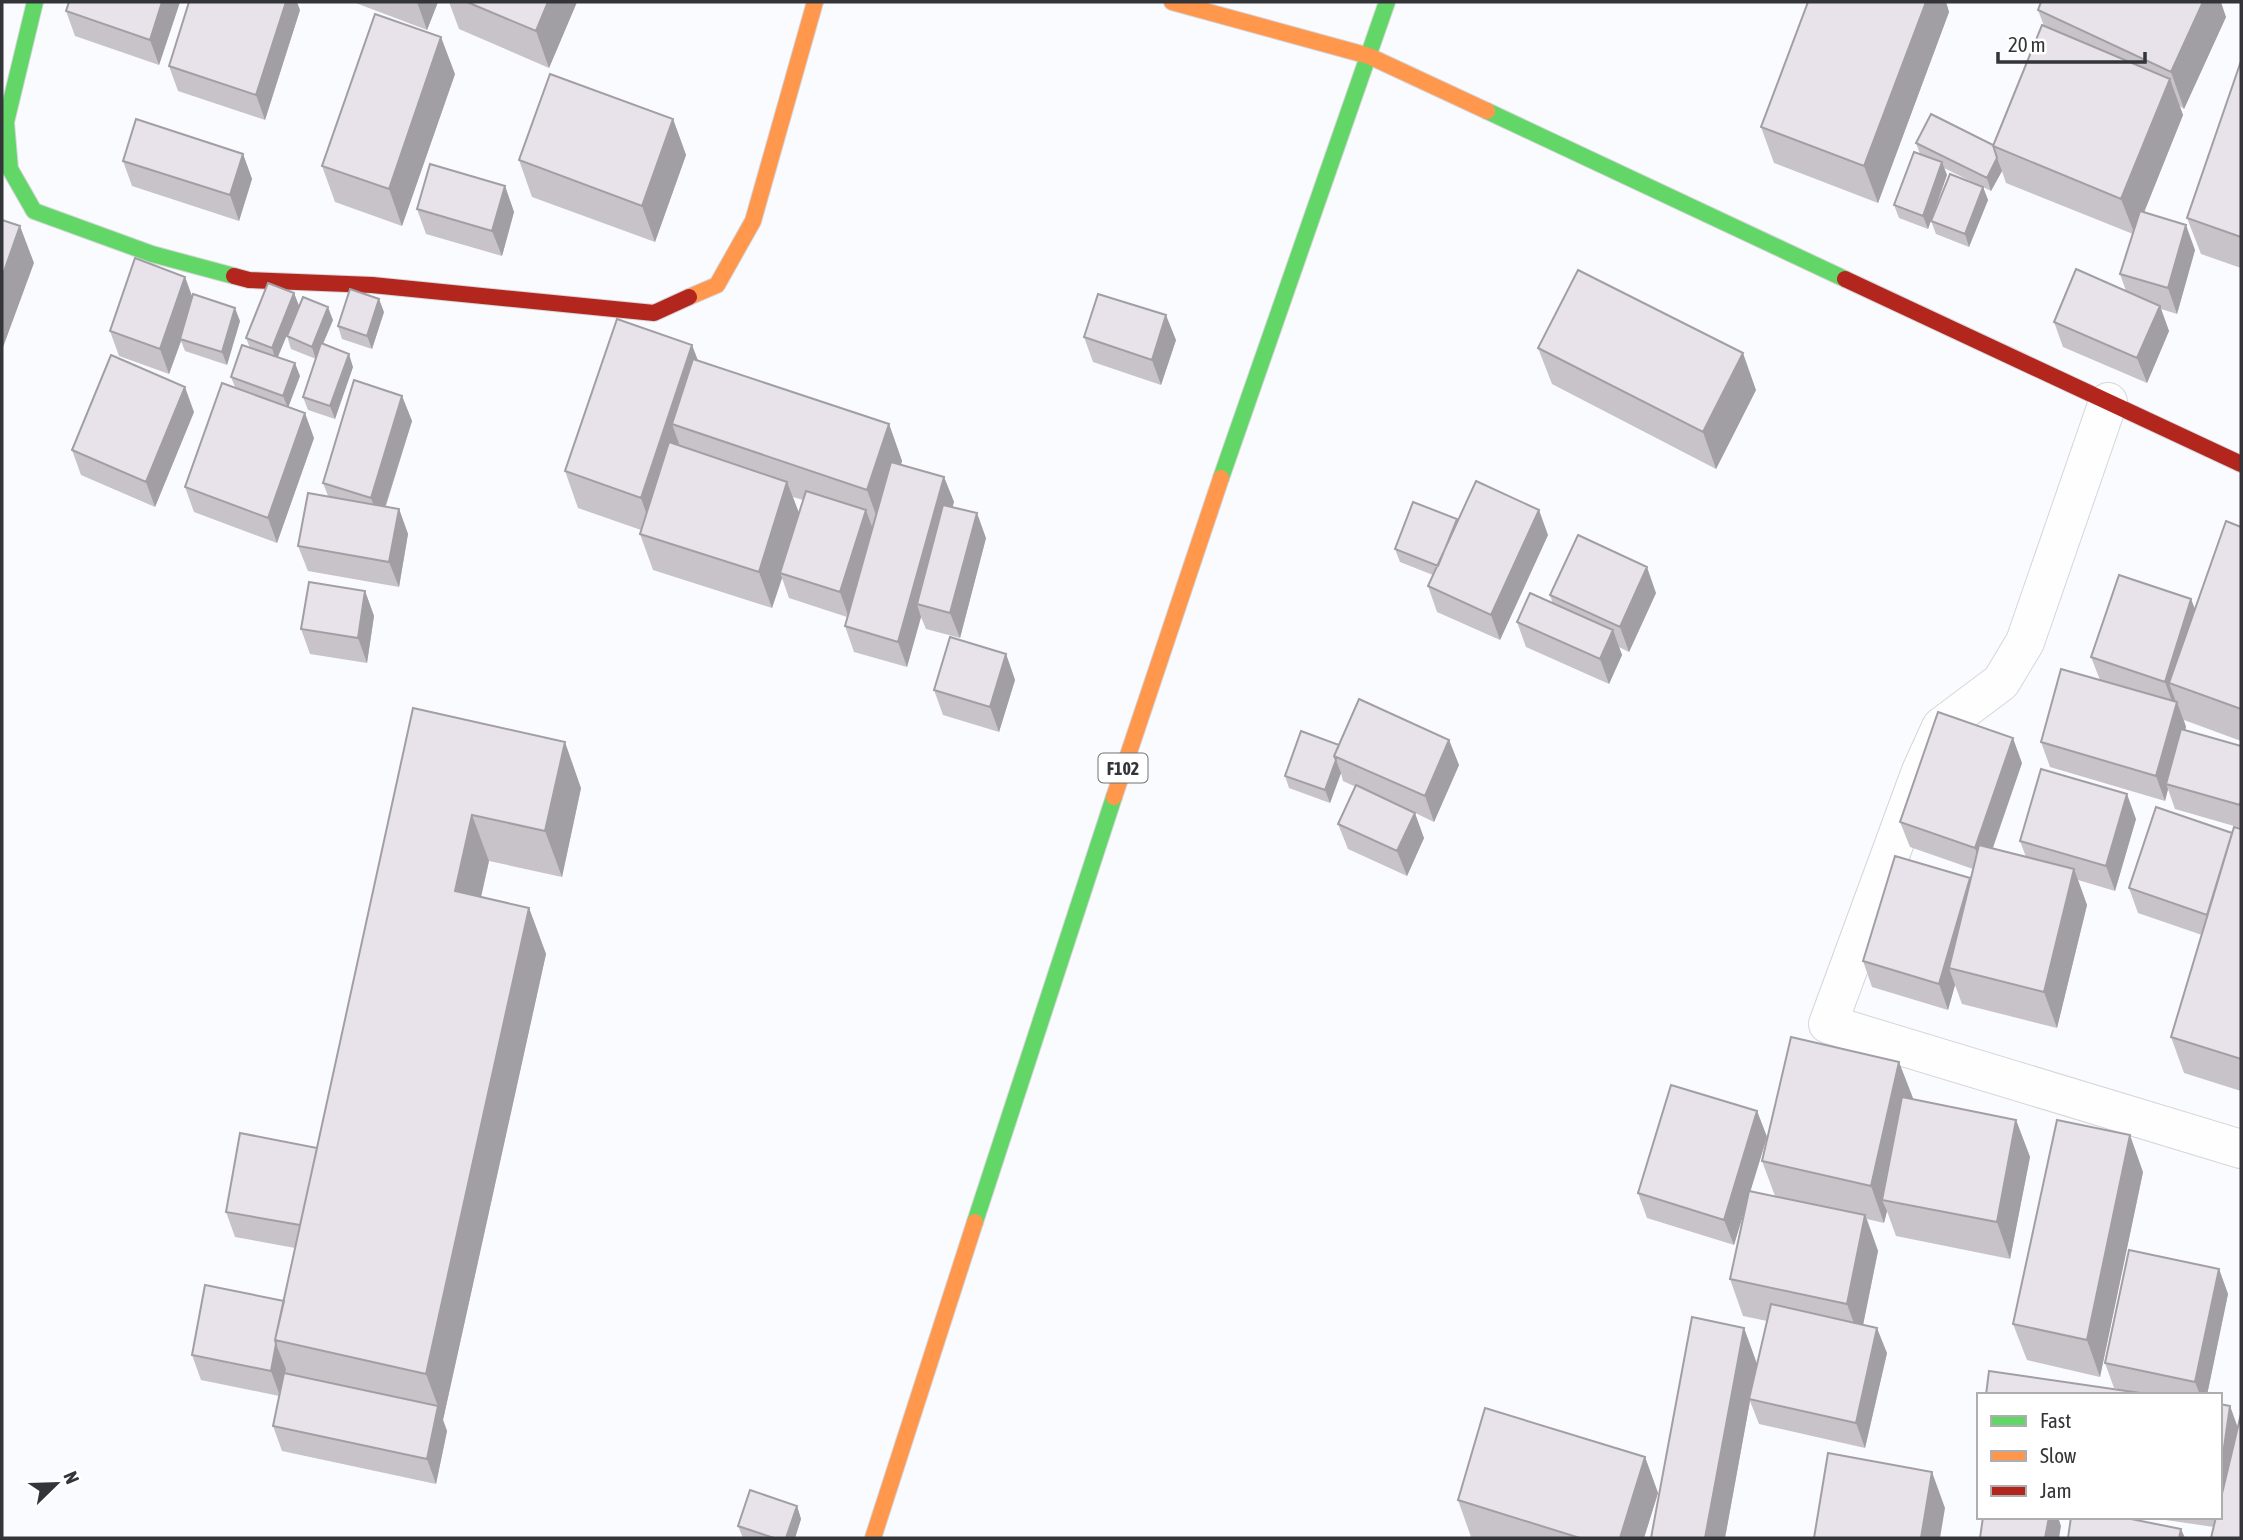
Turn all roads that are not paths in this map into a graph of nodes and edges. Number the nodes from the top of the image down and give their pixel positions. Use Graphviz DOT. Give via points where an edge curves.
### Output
graph roads {
  1 [pos="35,2"];
  2 [pos="815,2"];
  3 [pos="1172,2"];
  4 [pos="1387,2"];
  5 [pos="1369,56"];
  6 [pos="2108,402"];
  7 [pos="2241,464"];
  8 [pos="2241,1149"];
  9 [pos="873,1538"];
  1 -- 2 [label="street" via="6,122 9,169 34,211 152,254 249,280 372,285 654,313 717,285 752,221"];
  3 -- 5 [label="street"];
  4 -- 5 [label="street, F102"];
  5 -- 6 [label="street"];
  5 -- 9 [label="street, F102" via="1158,660"];
  6 -- 7 [label="street"];
  6 -- 8 [label="street" via="2025,642 2001,682 1941,727 1920,771 1828,1024"];
}
